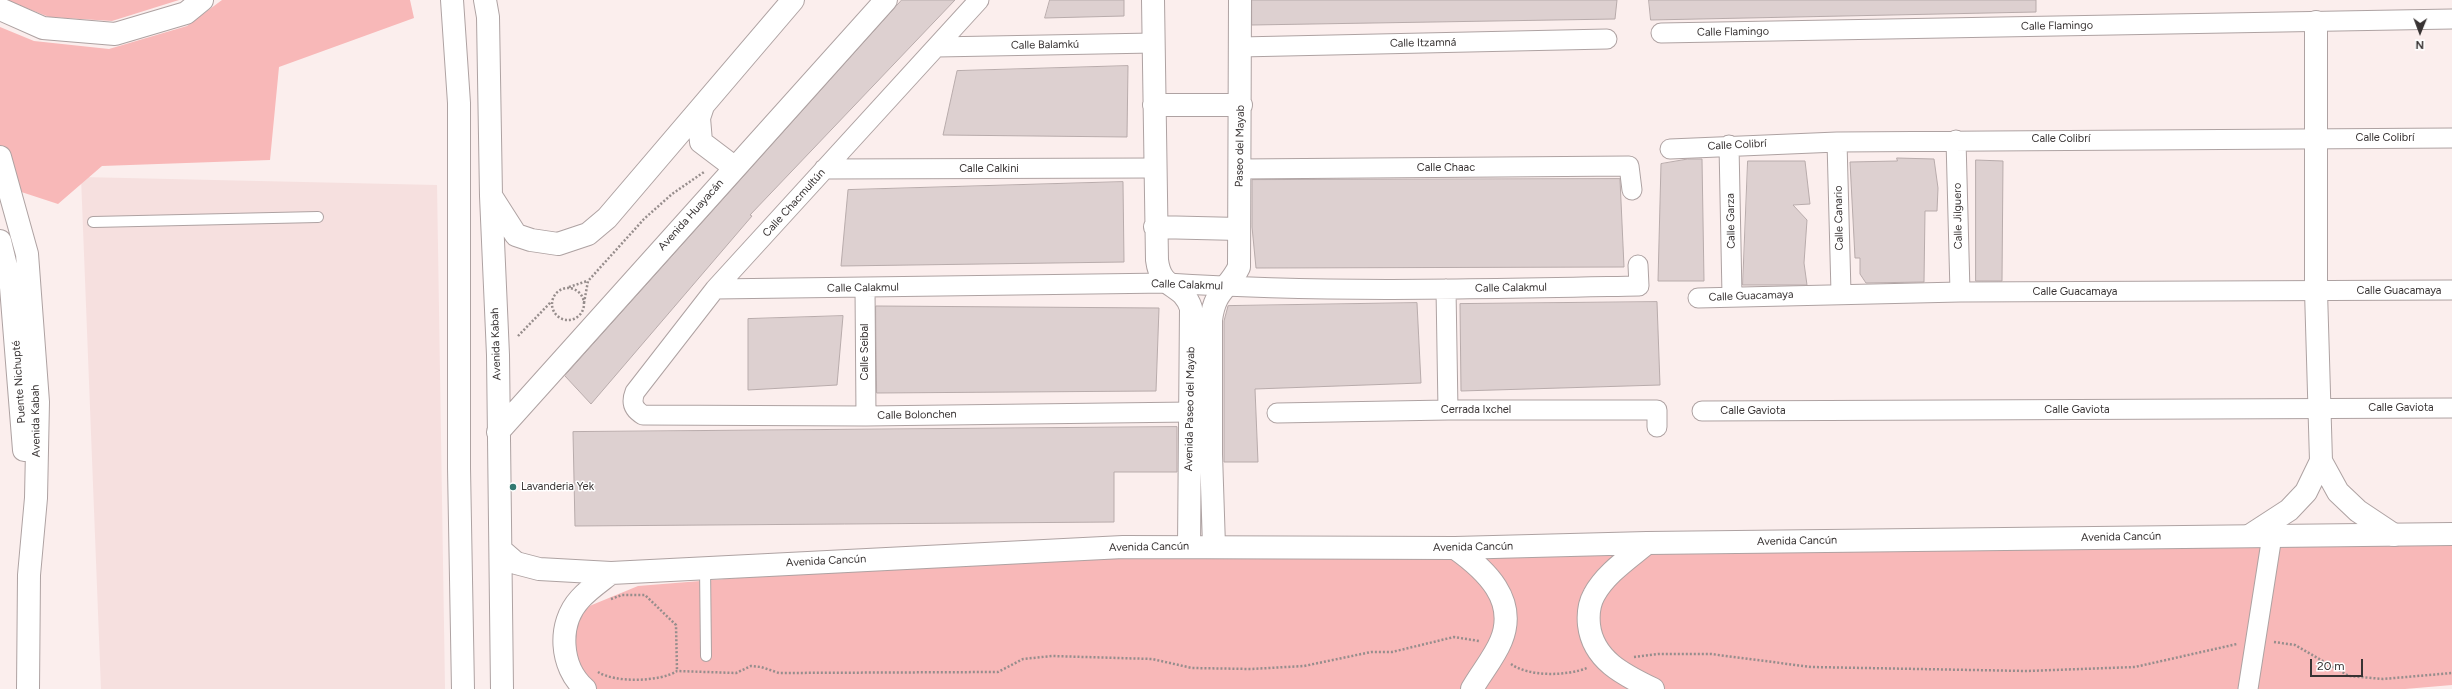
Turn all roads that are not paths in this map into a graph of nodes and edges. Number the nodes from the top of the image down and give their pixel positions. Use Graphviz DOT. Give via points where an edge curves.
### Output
graph roads {
  1 [pos="202,0"];
  2 [pos="452,0"];
  3 [pos="485,0"];
  4 [pos="793,0"];
  5 [pos="886,0"];
  6 [pos="979,0"];
  7 [pos="1153,0"];
  8 [pos="1240,0"];
  9 [pos="0,9"];
  10 [pos="2452,19"];
  11 [pos="2316,22"];
  12 [pos="1661,33"];
  13 [pos="1607,39"];
  14 [pos="1153,43"];
  15 [pos="937,47"];
  16 [pos="1240,47"];
  17 [pos="459,103"];
  18 [pos="1154,105"];
  19 [pos="1241,105"];
  20 [pos="702,106"];
  21 [pos="2316,137"];
  22 [pos="2452,138"];
  23 [pos="1956,140"];
  24 [pos="1837,142"];
  25 [pos="1729,145"];
  26 [pos="1670,149"];
  27 [pos="0,157"];
  28 [pos="734,167"];
  29 [pos="1154,168"];
  30 [pos="824,169"];
  31 [pos="1240,169"];
  32 [pos="1632,190"];
  33 [pos="491,196"];
  34 [pos="318,217"];
  35 [pos="93,222"];
  36 [pos="1155,227"];
  37 [pos="1239,229"];
  38 [pos="0,241"];
  39 [pos="1638,265"];
  40 [pos="1167,283"];
  41 [pos="1224,287"];
  42 [pos="865,288"];
  43 [pos="716,289"];
  44 [pos="1446,289"];
  45 [pos="2452,290"];
  46 [pos="2316,291"];
  47 [pos="1960,292"];
  48 [pos="1841,293"];
  49 [pos="1732,296"];
  50 [pos="1698,298"];
  51 [pos="2452,408"];
  52 [pos="2320,409"];
  53 [pos="1448,410"];
  54 [pos="1702,411"];
  55 [pos="1191,412"];
  56 [pos="1277,413"];
  57 [pos="643,415"];
  58 [pos="866,416"];
  59 [pos="1657,427"];
  60 [pos="498,432"];
  61 [pos="2321,461"];
  62 [pos="2452,534"];
  63 [pos="2394,535"];
  64 [pos="2249,536"];
  65 [pos="2272,536"];
  66 [pos="1647,543"];
  67 [pos="1189,546"];
  68 [pos="1214,546"];
  69 [pos="32,548"];
  70 [pos="1455,548"];
  71 [pos="501,550"];
  72 [pos="705,567"];
  73 [pos="611,573"];
  74 [pos="706,656"];
  75 [pos="28,689"];
  76 [pos="463,689"];
  77 [pos="502,689"];
  78 [pos="585,689"];
  79 [pos="1472,689"];
  80 [pos="1653,689"];
  81 [pos="2248,689"];
  1 -- 9 [label="main road" via="186,13 116,34 43,28"];
  2 -- 17 [label="main road"];
  3 -- 33 [label="main road, Avenida Kabah" via="488,17"];
  4 -- 20 [label="main road"];
  5 -- 28 [label="main road, Avenida Huayacán"];
  6 -- 15 [label="street, Calle Chacmultún"];
  7 -- 14 [label="main road"];
  8 -- 16 [label="main road, Paseo del Mayab"];
  10 -- 11 [label="street, Calle Flamingo"];
  11 -- 12 [label="street, Calle Flamingo"];
  11 -- 21 [label="main road"];
  13 -- 16 [label="street, Calle Itzamná"];
  14 -- 15 [label="street, Calle Balamkú"];
  14 -- 18 [label="main road"];
  15 -- 30 [label="street, Calle Chacmultún"];
  16 -- 19 [label="main road, Paseo del Mayab"];
  17 -- 33 [label="main road"];
  17 -- 76 [label="main road" via="459,468"];
  18 -- 19 [label="main road"];
  18 -- 29 [label="main road"];
  19 -- 31 [label="main road, Paseo del Mayab"];
  20 -- 28 [label="main road" via="699,124 701,142"];
  20 -- 33 [label="main road" via="608,218 588,234 558,244 516,235 504,221"];
  21 -- 22 [label="street, Calle Colibrí"];
  21 -- 23 [label="street, Calle Colibrí"];
  21 -- 46 [label="main road"];
  23 -- 24 [label="street, Calle Colibrí"];
  23 -- 47 [label="street, Calle Jilguero"];
  24 -- 25 [label="street, Calle Colibrí"];
  24 -- 48 [label="street, Calle Canario"];
  25 -- 26 [label="street, Calle Colibrí"];
  25 -- 49 [label="street, Calle Garza"];
  27 -- 69 [label="main road, Avenida Kabah" via="27,254 38,402"];
  28 -- 60 [label="main road, Avenida Huayacán"];
  29 -- 30 [label="street, Calle Calkini"];
  29 -- 36 [label="main road"];
  30 -- 43 [label="street, Calle Chacmultún"];
  31 -- 32 [label="street, Calle Chaac" via="1630,166"];
  31 -- 37 [label="main road, Paseo del Mayab"];
  33 -- 60 [label="main road, Avenida Kabah" via="498,356"];
  34 -- 35 [label="lane"];
  36 -- 37 [label="main road"];
  36 -- 40 [label="main road" via="1158,272"];
  37 -- 41 [label="main road, Paseo del Mayab" via="1239,267 1233,279"];
  38 -- 69 [label="main road, Puente Nichupté" via="11,287"];
  39 -- 44 [label="street, Calle Calakmul" via="1639,286"];
  40 -- 41 [label="street, Calle Calakmul"];
  40 -- 42 [label="street, Calle Calakmul"];
  40 -- 55 [label="main road, Avenida Paseo del Mayab" via="1187,296 1191,308"];
  41 -- 44 [label="street, Calle Calakmul"];
  41 -- 68 [label="main road, Avenida Paseo del Mayab" via="1214,302 1211,320"];
  42 -- 43 [label="street, Calle Calakmul"];
  42 -- 58 [label="street, Calle Seibal"];
  43 -- 57 [label="street, Calle Chacmultún" via="635,392 633,406"];
  44 -- 53 [label="street"];
  45 -- 46 [label="street, Calle Guacamaya"];
  46 -- 47 [label="street, Calle Guacamaya"];
  46 -- 52 [label="main road"];
  47 -- 48 [label="street, Calle Guacamaya"];
  48 -- 49 [label="street, Calle Guacamaya"];
  49 -- 50 [label="street, Calle Guacamaya"];
  51 -- 52 [label="street, Calle Gaviota"];
  52 -- 54 [label="street, Calle Gaviota"];
  52 -- 61 [label="main road"];
  53 -- 56 [label="street, Cerrada Ixchel"];
  53 -- 59 [label="street, Cerrada Ixchel" via="1657,410"];
  55 -- 58 [label="street, Calle Bolonchen"];
  55 -- 67 [label="main road, Avenida Paseo del Mayab"];
  57 -- 58 [label="street, Calle Bolonchen"];
  60 -- 71 [label="main road, Avenida Kabah"];
  61 -- 63 [label="main road" via="2338,492 2358,511"];
  61 -- 64 [label="main road" via="2306,492 2289,510"];
  62 -- 63 [label="main road, Avenida Cancún"];
  63 -- 65 [label="main road, Avenida Cancún"];
  64 -- 65 [label="main road, Avenida Cancún"];
  64 -- 66 [label="main road, Avenida Cancún"];
  65 -- 81 [label="street"];
  66 -- 70 [label="main road, Avenida Cancún"];
  66 -- 80 [label="main road" via="1599,588 1591,603 1590,634 1598,651 1617,670"];
  67 -- 68 [label="main road, Avenida Cancún"];
  67 -- 72 [label="main road, Avenida Cancún"];
  68 -- 70 [label="main road, Avenida Cancún"];
  69 -- 75 [label="main road, Avenida Kabah" via="29,575"];
  70 -- 79 [label="main road" via="1478,565 1498,589 1506,620 1496,650"];
  71 -- 73 [label="main road, Avenida Cancún" via="516,563 539,570"];
  71 -- 77 [label="main road, Avenida Kabah"];
  72 -- 73 [label="main road, Avenida Cancún"];
  72 -- 74 [label="lane"];
  73 -- 78 [label="main road" via="579,600 570,614 566,627 564,655 571,671"];
}
